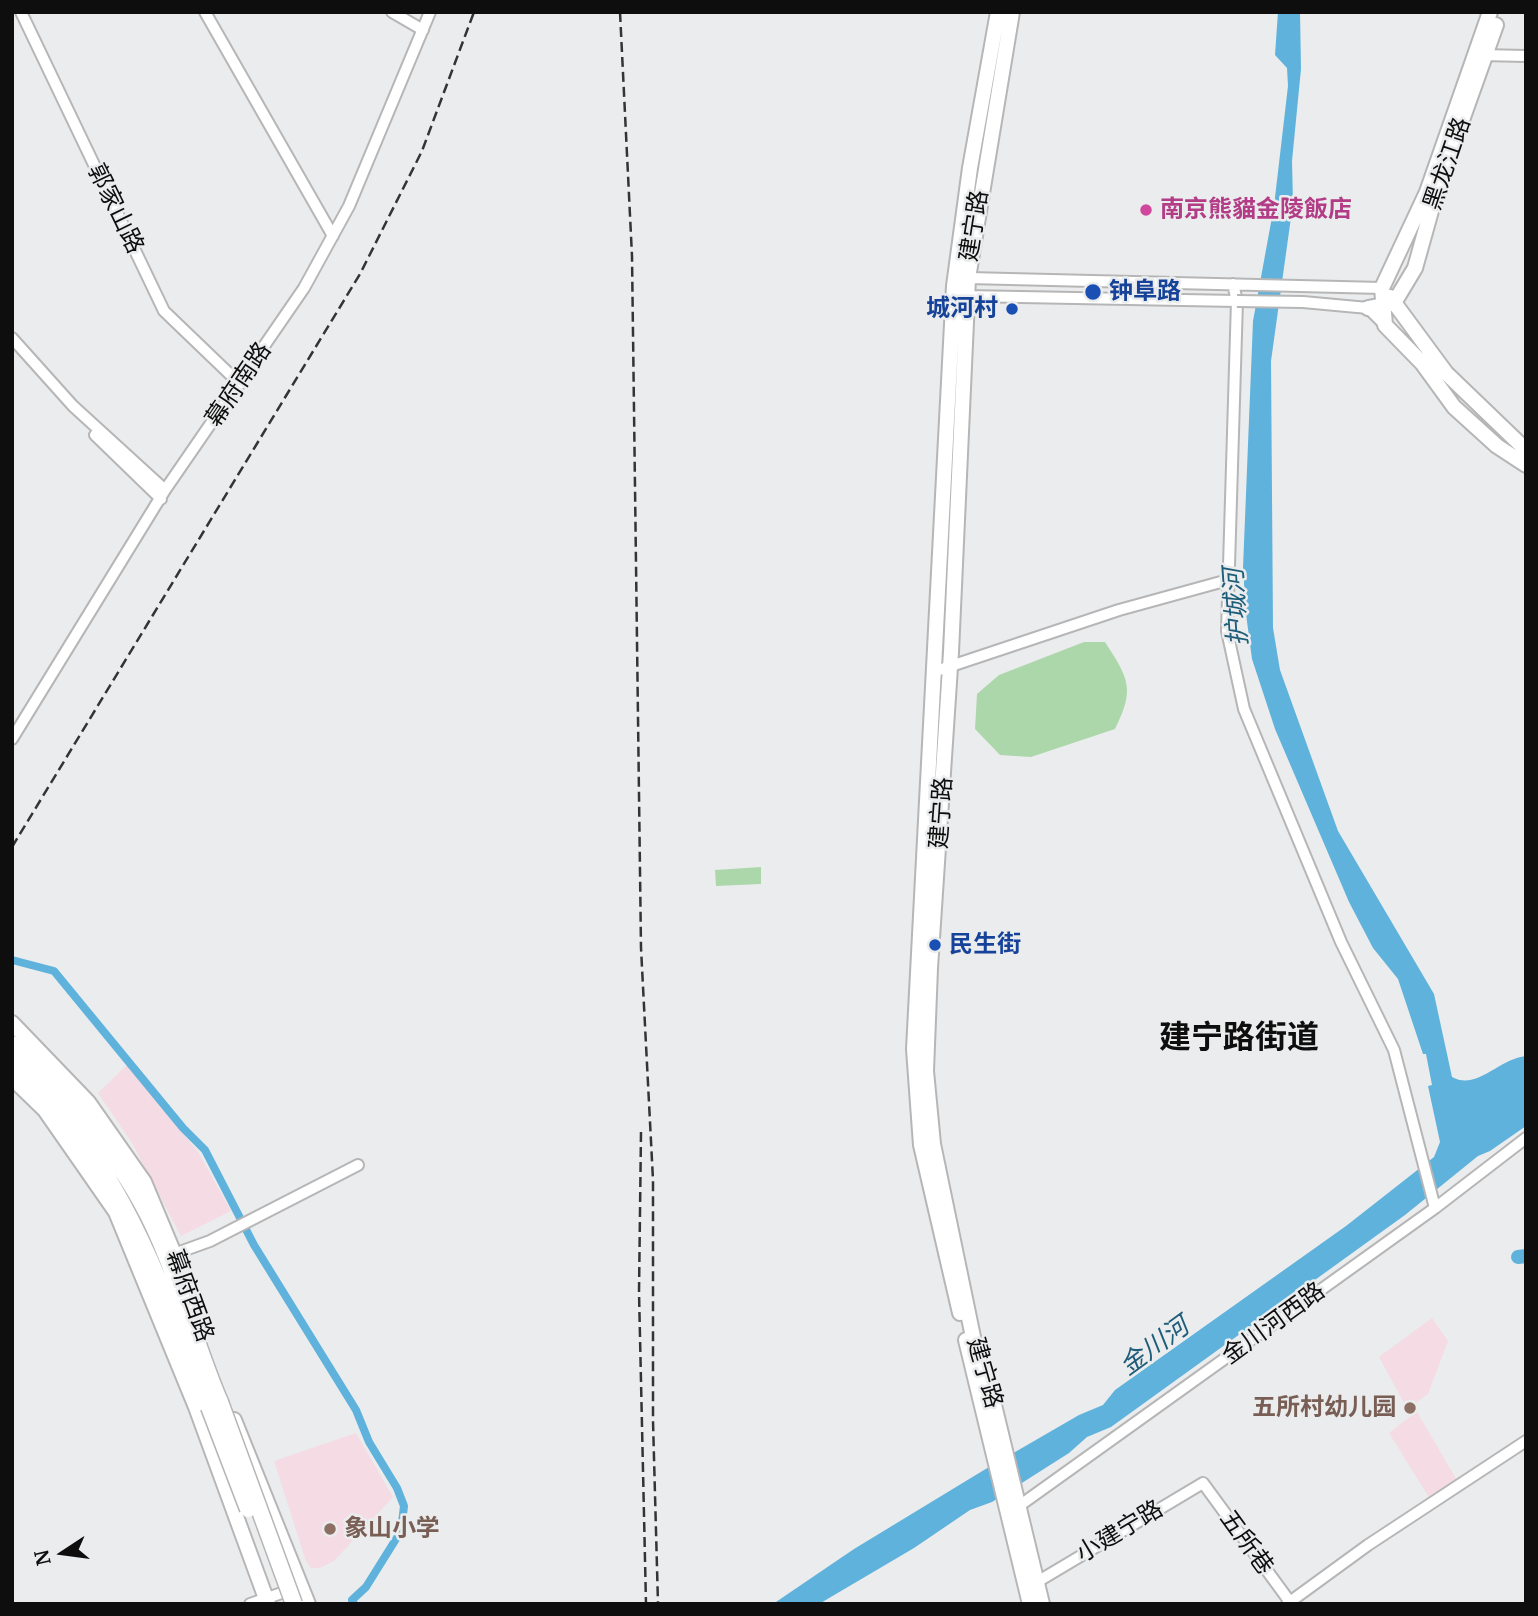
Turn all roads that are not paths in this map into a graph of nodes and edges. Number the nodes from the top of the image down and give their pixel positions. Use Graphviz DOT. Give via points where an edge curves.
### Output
graph roads {
  1 [pos="22,12"];
  2 [pos="205,12"];
  3 [pos="392,12"];
  4 [pos="430,12"];
  5 [pos="999,12"];
  6 [pos="1012,12"];
  7 [pos="1490,12"];
  8 [pos="1499,12"];
  9 [pos="423,30"];
  10 [pos="1480,55"];
  11 [pos="1526,57"];
  12 [pos="333,236"];
  13 [pos="968,278"];
  14 [pos="1233,284"];
  15 [pos="954,286"];
  16 [pos="1382,288"];
  17 [pos="966,296"];
  18 [pos="1237,300"];
  19 [pos="1389,304"];
  20 [pos="1368,308"];
  21 [pos="1385,325"];
  22 [pos="12,338"];
  23 [pos="12,348"];
  24 [pos="240,384"];
  25 [pos="1526,450"];
  26 [pos="1526,466"];
  27 [pos="163,495"];
  28 [pos="1228,580"];
  29 [pos="950,665"];
  30 [pos="936,671"];
  31 [pos="12,739"];
  32 [pos="12,1023"];
  33 [pos="12,1044"];
  34 [pos="12,1063"];
  35 [pos="12,1078"];
  36 [pos="1526,1138"];
  37 [pos="358,1164"];
  38 [pos="97,1182"];
  39 [pos="144,1182"];
  40 [pos="1435,1208"];
  41 [pos="129,1210"];
  42 [pos="150,1223"];
  43 [pos="174,1254"];
  44 [pos="175,1323"];
  45 [pos="969,1338"];
  46 [pos="180,1365"];
  47 [pos="217,1399"];
  48 [pos="1526,1441"];
  49 [pos="1203,1483"];
  50 [pos="1009,1494"];
  51 [pos="1018,1506"];
  52 [pos="281,1538"];
  53 [pos="250,1553"];
  54 [pos="1037,1582"];
  55 [pos="300,1586"];
  56 [pos="267,1601"];
  57 [pos="288,1601"];
  58 [pos="1294,1602"];
  59 [pos="250,1604"];
  60 [pos="308,1604"];
  61 [pos="1030,1604"];
  62 [pos="1042,1604"];
  1 -- 24 [label="street, 郭家山路" via="164,311"];
  2 -- 12 [label="street"];
  3 -- 9 [label="street"];
  4 -- 9 [label="street, 幕府南路"];
  5 -- 15 [label="main road, 建宁路"];
  6 -- 13 [label="main road, 建宁路"];
  7 -- 10 [label="main road, 黑龙江路"];
  8 -- 10 [label="main road, 黑龙江路"];
  9 -- 12 [label="street, 幕府南路"];
  10 -- 11 [label="street"];
  10 -- 16 [label="main road, 黑龙江路" via="1427,192"];
  10 -- 19 [label="main road, 黑龙江路" via="1415,268"];
  12 -- 24 [label="street, 幕府南路"];
  13 -- 14 [label="street"];
  13 -- 15 [label="street"];
  13 -- 17 [label="main road, 建宁路"];
  14 -- 16 [label="street"];
  14 -- 18 [label="street"];
  15 -- 17 [label="street"];
  15 -- 30 [label="main road, 建宁路"];
  16 -- 19 [label="main road"];
  17 -- 18 [label="street"];
  17 -- 29 [label="main road, 建宁路"];
  18 -- 20 [label="street, bridge"];
  18 -- 28 [label="street"];
  19 -- 20 [label="main road"];
  19 -- 21 [label="main road"];
  19 -- 25 [label="main road" via="1446,373"];
  20 -- 21 [label="street"];
  21 -- 26 [label="main road" via="1422,363 1454,407"];
  22 -- 27 [label="street"];
  23 -- 27 [label="street"];
  24 -- 27 [label="street, 幕府南路"];
  27 -- 31 [label="street, 幕府南路"];
  28 -- 29 [label="street"];
  28 -- 40 [label="street" via="1227,631 1244,709 1341,942 1394,1050"];
  29 -- 30 [label="street"];
  29 -- 45 [label="main road, 建宁路" via="926,1070 933,1144"];
  30 -- 45 [label="main road, 建宁路" via="914,1083 920,1144"];
  32 -- 39 [label="main road, 幕府西路" via="88,1102"];
  33 -- 42 [label="highway, 幕府西路" via="28,1056 80,1117 140,1199"];
  34 -- 41 [label="highway, 幕府西路" via="76,1131"];
  35 -- 38 [label="main road, 幕府西路" via="45,1110"];
  36 -- 40 [label="street, 金川河西路"];
  37 -- 43 [label="street" via="258,1218"];
  38 -- 41 [label="highway"];
  38 -- 46 [label="main road, 幕府西路" via="116,1212"];
  39 -- 42 [label="highway"];
  39 -- 43 [label="main road, 幕府西路"];
  40 -- 51 [label="street, 金川河西路"];
  41 -- 44 [label="highway, 幕府西路"];
  42 -- 47 [label="highway, 幕府西路"];
  43 -- 47 [label="main road, 幕府西路"];
  44 -- 46 [label="highway"];
  44 -- 47 [label="highway, 幕府西路"];
  45 -- 50 [label="main road, 建宁路"];
  46 -- 53 [label="main road, 幕府西路"];
  47 -- 52 [label="main road, 幕府西路"];
  47 -- 57 [label="highway, 幕府西路, bridge"];
  48 -- 58 [label="street" via="1368,1545"];
  49 -- 54 [label="street, 小建宁路"];
  49 -- 58 [label="street, 五所巷"];
  50 -- 51 [label="main road, 建宁路"];
  50 -- 61 [label="main road, 建宁路"];
  51 -- 54 [label="main road, 建宁路"];
  52 -- 53 [label="main road" via="271,1554"];
  52 -- 55 [label="main road, 幕府西路"];
  53 -- 56 [label="main road, 幕府西路"];
  54 -- 62 [label="main road, 建宁路"];
  55 -- 57 [label="street"];
  55 -- 60 [label="main road, 幕府西路"];
  56 -- 57 [label="street"];
  56 -- 59 [label="street"];
}
